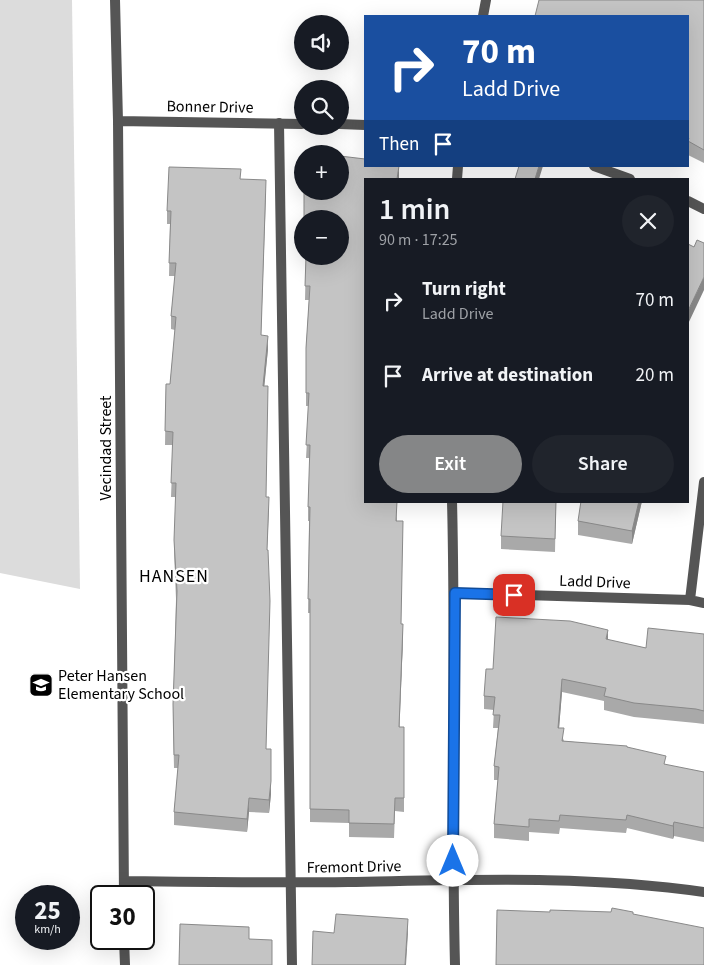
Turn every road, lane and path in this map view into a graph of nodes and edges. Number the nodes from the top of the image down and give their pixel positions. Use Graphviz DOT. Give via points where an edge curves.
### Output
graph roads {
  1 [pos="116,0"];
  2 [pos="486,0"];
  3 [pos="483,15"];
  4 [pos="118,122"];
  5 [pos="279,123"];
  6 [pos="294,124"];
  7 [pos="349,124"];
  8 [pos="364,125"];
  9 [pos="597,167"];
  10 [pos="627,178"];
  11 [pos="689,202"];
  12 [pos="704,209"];
  13 [pos="704,482"];
  14 [pos="452,503"];
  15 [pos="455,593"];
  16 [pos="690,600"];
  17 [pos="704,603"];
  18 [pos="453,880"];
  19 [pos="124,881"];
  20 [pos="291,883"];
  21 [pos="124,885"];
  22 [pos="704,892"];
  23 [pos="124,950"];
  24 [pos="125,965"];
  25 [pos="292,965"];
  26 [pos="455,965"];
  1 -- 4 [label="street, Vecindad Street"];
  2 -- 3 [label="street"];
  4 -- 5 [label="street, Bonner Drive"];
  4 -- 19 [label="street, Vecindad Street"];
  5 -- 6 [label="street, Bonner Drive"];
  5 -- 20 [label="street"];
  7 -- 8 [label="street"];
  9 -- 10 [label="street"];
  11 -- 12 [label="street"];
  13 -- 16 [label="street"];
  14 -- 15 [label="street"];
  15 -- 16 [label="street, Ladd Drive"];
  15 -- 18 [label="street"];
  16 -- 17 [label="street, Ladd Drive"];
  18 -- 20 [label="street, Fremont Drive"];
  18 -- 22 [label="street, Fremont Drive" via="591,881"];
  18 -- 26 [label="street"];
  19 -- 20 [label="street, Fremont Drive"];
  19 -- 21 [label="street, Vecindad Street"];
  20 -- 25 [label="street"];
  23 -- 24 [label="street"];
}
